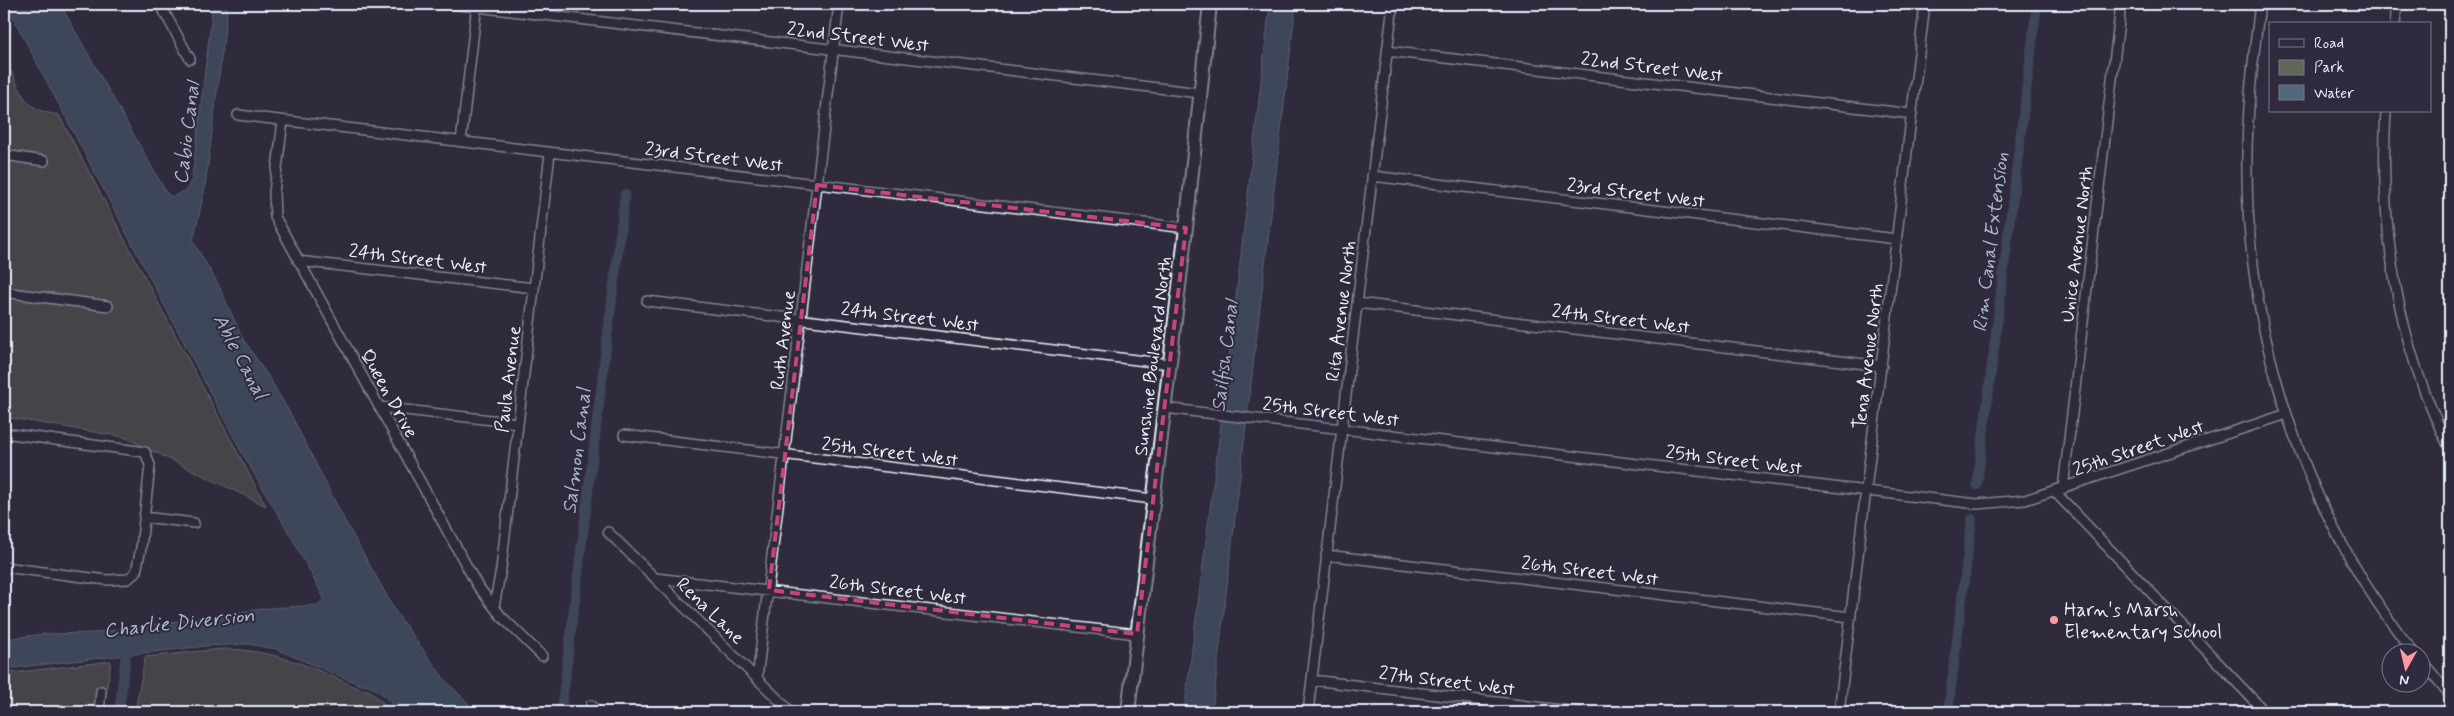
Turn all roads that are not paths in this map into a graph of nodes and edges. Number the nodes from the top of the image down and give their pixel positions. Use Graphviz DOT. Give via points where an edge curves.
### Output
graph roads {
  1 [pos="160,4"];
  2 [pos="452,4"];
  3 [pos="839,4"];
  4 [pos="1210,4"];
  5 [pos="1393,4"];
  6 [pos="1925,4"];
  7 [pos="2121,4"];
  8 [pos="2260,4"];
  9 [pos="2397,4"];
  10 [pos="477,5"];
  11 [pos="2395,22"];
  12 [pos="833,49"];
  13 [pos="1388,51"];
  14 [pos="190,59"];
  15 [pos="1200,93"];
  16 [pos="2386,112"];
  17 [pos="1912,114"];
  18 [pos="238,115"];
  19 [pos="283,121"];
  20 [pos="461,142"];
  21 [pos="550,153"];
  22 [pos="4,155"];
  23 [pos="44,161"];
  24 [pos="1372,176"];
  25 [pos="817,185"];
  26 [pos="1186,228"];
  27 [pos="1897,239"];
  28 [pos="298,261"];
  29 [pos="534,288"];
  30 [pos="4,292"];
  31 [pos="647,301"];
  32 [pos="1357,303"];
  33 [pos="108,306"];
  34 [pos="801,320"];
  35 [pos="1170,364"];
  36 [pos="1882,366"];
  37 [pos="380,406"];
  38 [pos="1164,408"];
  39 [pos="2287,414"];
  40 [pos="518,423"];
  41 [pos="1342,428"];
  42 [pos="4,433"];
  43 [pos="624,435"];
  44 [pos="2450,449"];
  45 [pos="785,455"];
  46 [pos="2059,490"];
  47 [pos="1867,492"];
  48 [pos="1153,499"];
  49 [pos="144,517"];
  50 [pos="194,523"];
  51 [pos="608,532"];
  52 [pos="1326,555"];
  53 [pos="4,567"];
  54 [pos="654,578"];
  55 [pos="768,590"];
  56 [pos="494,608"];
  57 [pos="1851,617"];
  58 [pos="1137,634"];
  59 [pos="2408,644"];
  60 [pos="542,656"];
  61 [pos="2432,673"];
  62 [pos="757,679"];
  63 [pos="1312,680"];
  64 [pos="101,691"];
  65 [pos="2450,695"];
  66 [pos="591,705"];
  67 [pos="99,712"];
  68 [pos="598,712"];
  69 [pos="791,712"];
  70 [pos="1128,712"];
  71 [pos="1308,712"];
  72 [pos="1579,712"];
  73 [pos="1839,712"];
  74 [pos="2265,712"];
  1 -- 14 [label="street"];
  2 -- 10 [label="street, 22nd Street West"];
  3 -- 12 [label="street, Ruth Avenue"];
  4 -- 15 [label="street, Sunshine Boulevard North"];
  5 -- 13 [label="street, Rita Avenue North"];
  6 -- 17 [label="street, Tena Avenue North"];
  7 -- 46 [label="street, Unice Avenue North"];
  8 -- 39 [label="street" via="2247,132 2248,203 2264,329"];
  9 -- 11 [label="street"];
  10 -- 12 [label="street, 22nd Street West"];
  10 -- 20 [label="street"];
  12 -- 15 [label="street, 22nd Street West"];
  12 -- 25 [label="street, Ruth Avenue"];
  13 -- 17 [label="street, 22nd Street West"];
  13 -- 24 [label="street, Rita Avenue North"];
  15 -- 26 [label="street, Sunshine Boulevard North"];
  16 -- 44 [label="street" via="2384,176 2392,267 2412,350"];
  17 -- 27 [label="street, Tena Avenue North"];
  18 -- 19 [label="street, 23rd Street West"];
  19 -- 20 [label="street, 23rd Street West"];
  19 -- 28 [label="street, Queen Drive" via="273,204 275,217"];
  20 -- 21 [label="street, 23rd Street West"];
  21 -- 25 [label="street, 23rd Street West"];
  21 -- 29 [label="street, Paula Avenue"];
  22 -- 23 [label="street"];
  24 -- 27 [label="street, 23rd Street West"];
  24 -- 32 [label="street, Rita Avenue North"];
  25 -- 26 [label="street, 23rd Street West"];
  25 -- 34 [label="street, Ruth Avenue"];
  26 -- 35 [label="street, Sunshine Boulevard North"];
  27 -- 36 [label="street, Tena Avenue North"];
  28 -- 29 [label="street, 24th Street West"];
  28 -- 37 [label="street, Queen Drive"];
  29 -- 40 [label="street, Paula Avenue"];
  30 -- 33 [label="street"];
  31 -- 34 [label="street, 24th Street West"];
  32 -- 36 [label="street, 24th Street West"];
  32 -- 41 [label="street, Rita Avenue North"];
  34 -- 35 [label="street, 24th Street West"];
  34 -- 45 [label="street, Ruth Avenue"];
  35 -- 38 [label="street, Sunshine Boulevard North"];
  36 -- 47 [label="street, Tena Avenue North"];
  37 -- 40 [label="street"];
  37 -- 56 [label="street, Queen Drive" via="478,585"];
  38 -- 41 [label="street, 25th Street West"];
  38 -- 48 [label="street, Sunshine Boulevard North"];
  39 -- 46 [label="street, 25th Street West"];
  39 -- 59 [label="street" via="2313,481 2342,541"];
  40 -- 56 [label="street, Paula Avenue"];
  41 -- 47 [label="street, 25th Street West"];
  41 -- 52 [label="street, Rita Avenue North"];
  42 -- 49 [label="street" via="145,452 150,465"];
  43 -- 45 [label="street, 25th Street West"];
  45 -- 48 [label="street, 25th Street West"];
  45 -- 55 [label="street, Ruth Avenue"];
  46 -- 47 [label="street, 25th Street West" via="2026,500 1992,504"];
  46 -- 74 [label="street"];
  47 -- 57 [label="street, Tena Avenue North"];
  48 -- 58 [label="street, Sunshine Boulevard North"];
  49 -- 50 [label="street"];
  49 -- 53 [label="street" via="136,572 128,580"];
  51 -- 54 [label="street, Rena Lane"];
  52 -- 57 [label="street, 26th Street West"];
  52 -- 63 [label="street, Rita Avenue North"];
  54 -- 55 [label="street, 26th Street West"];
  54 -- 62 [label="street, Rena Lane"];
  55 -- 58 [label="street, 26th Street West"];
  55 -- 62 [label="street, Ruth Avenue"];
  56 -- 60 [label="street, Queen Drive"];
  57 -- 73 [label="street, Tena Avenue North"];
  58 -- 70 [label="street, Sunshine Boulevard North"];
  61 -- 65 [label="street"];
  62 -- 69 [label="street, Rena Lane"];
  63 -- 71 [label="street, Rita Avenue North"];
  63 -- 72 [label="street, 27th Street West"];
  64 -- 67 [label="street"];
  66 -- 68 [label="street"];
}
